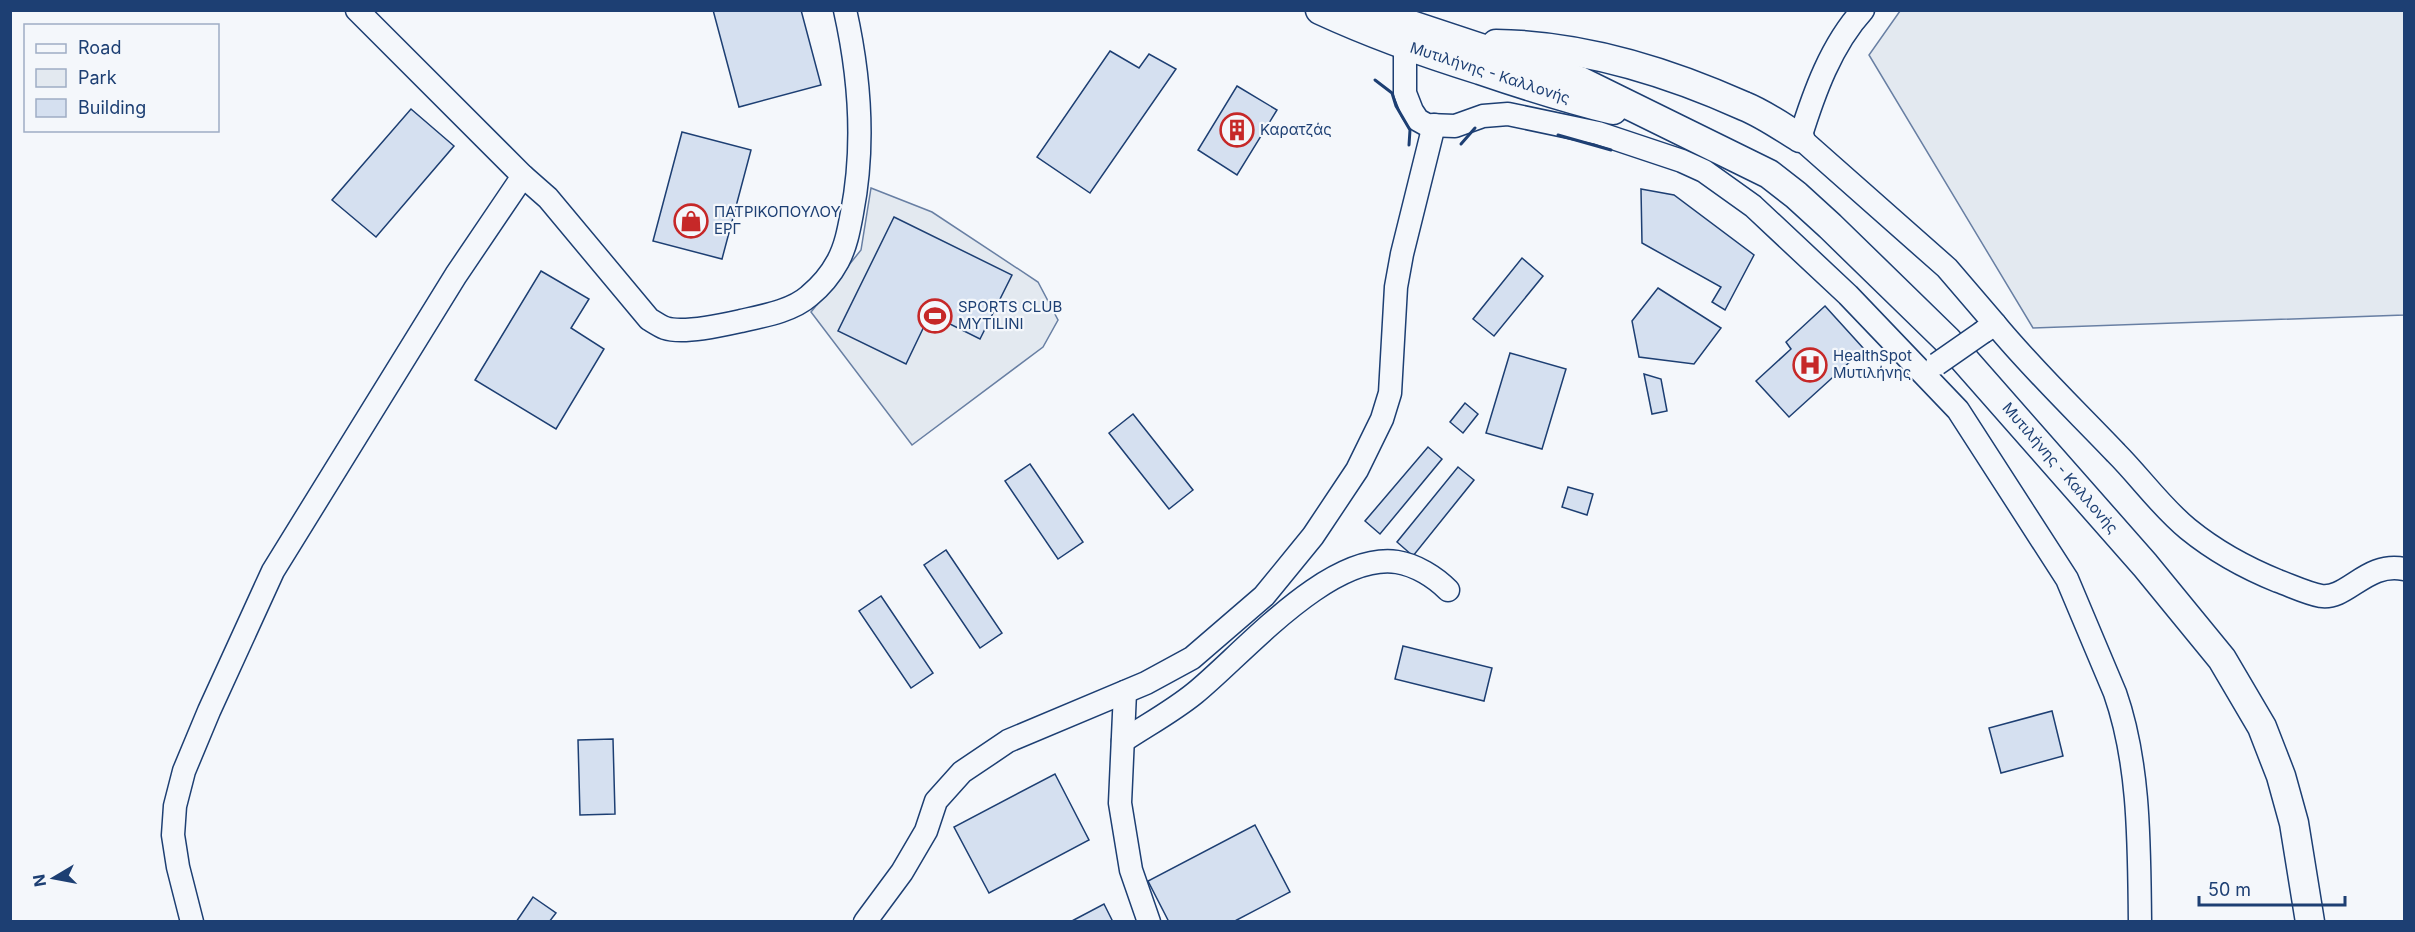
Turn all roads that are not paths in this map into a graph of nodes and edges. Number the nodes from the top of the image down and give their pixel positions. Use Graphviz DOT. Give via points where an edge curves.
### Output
graph roads {
  1 [pos="357,10"];
  2 [pos="845,10"];
  3 [pos="1320,10"];
  4 [pos="1366,10"];
  5 [pos="1863,10"];
  6 [pos="1417,38"];
  7 [pos="1468,44"];
  8 [pos="1664,123"];
  9 [pos="1434,125"];
  10 [pos="1800,138"];
  11 [pos="523,176"];
  12 [pos="1989,328"];
  13 [pos="1931,369"];
  14 [pos="2404,569"];
  15 [pos="1449,590"];
  16 [pos="1125,692"];
  17 [pos="1123,741"];
  18 [pos="192,921"];
  19 [pos="865,921"];
  20 [pos="1149,921"];
  21 [pos="2140,921"];
  22 [pos="2310,921"];
  1 -- 11 [label="street"];
  2 -- 11 [label="street" via="859,103 857,185 838,261 808,298 783,310 715,327 665,328 650,319 548,198"];
  3 -- 6 [label="main road, Μυτιλήνης - Καλλονής" via="1371,34"];
  4 -- 6 [label="main road, Μυτιλήνης - Καλλονής"];
  5 -- 10 [label="street" via="1827,65"];
  6 -- 7 [label="main road, Μυτιλήνης - Καλλονής"];
  6 -- 8 [label="main road, Μυτιλήνης - Καλλονής" via="1569,100"];
  6 -- 9 [label="street" via="1405,83 1407,102 1418,120"];
  7 -- 8 [label="main road, Μυτιλήνης - Καλλονής" via="1580,81"];
  7 -- 10 [label="main road" via="1533,45 1621,62 1683,81 1746,107"];
  8 -- 22 [label="main road, Μυτιλήνης - Καλλονής" via="1768,174 1830,226 1947,340 2190,619 2222,659 2262,727 2294,823"];
  9 -- 13 [label="street" via="1455,126 1495,114 1520,115 1624,140 1704,171 1754,206"];
  9 -- 16 [label="street" via="1396,287 1390,393 1357,470 1313,536 1264,596 1192,658"];
  10 -- 12 [label="street" via="1947,268"];
  11 -- 18 [label="street" via="456,275 273,571 209,711 184,771 175,806 173,835"];
  12 -- 13 [label="street, bridge"];
  12 -- 14 [label="street" via="2117,453 2187,528 2222,553 2260,574 2323,596 2379,569"];
  13 -- 21 [label="street" via="2067,579 2103,658 2120,706 2131,764"];
  15 -- 17 [label="street" via="1434,576 1398,562 1377,563 1339,574 1277,619 1194,694"];
  16 -- 17 [label="street"];
  16 -- 19 [label="street" via="1008,741 962,772 936,801 926,831 902,872"];
  17 -- 20 [label="street" via="1120,803 1131,870"];
}
